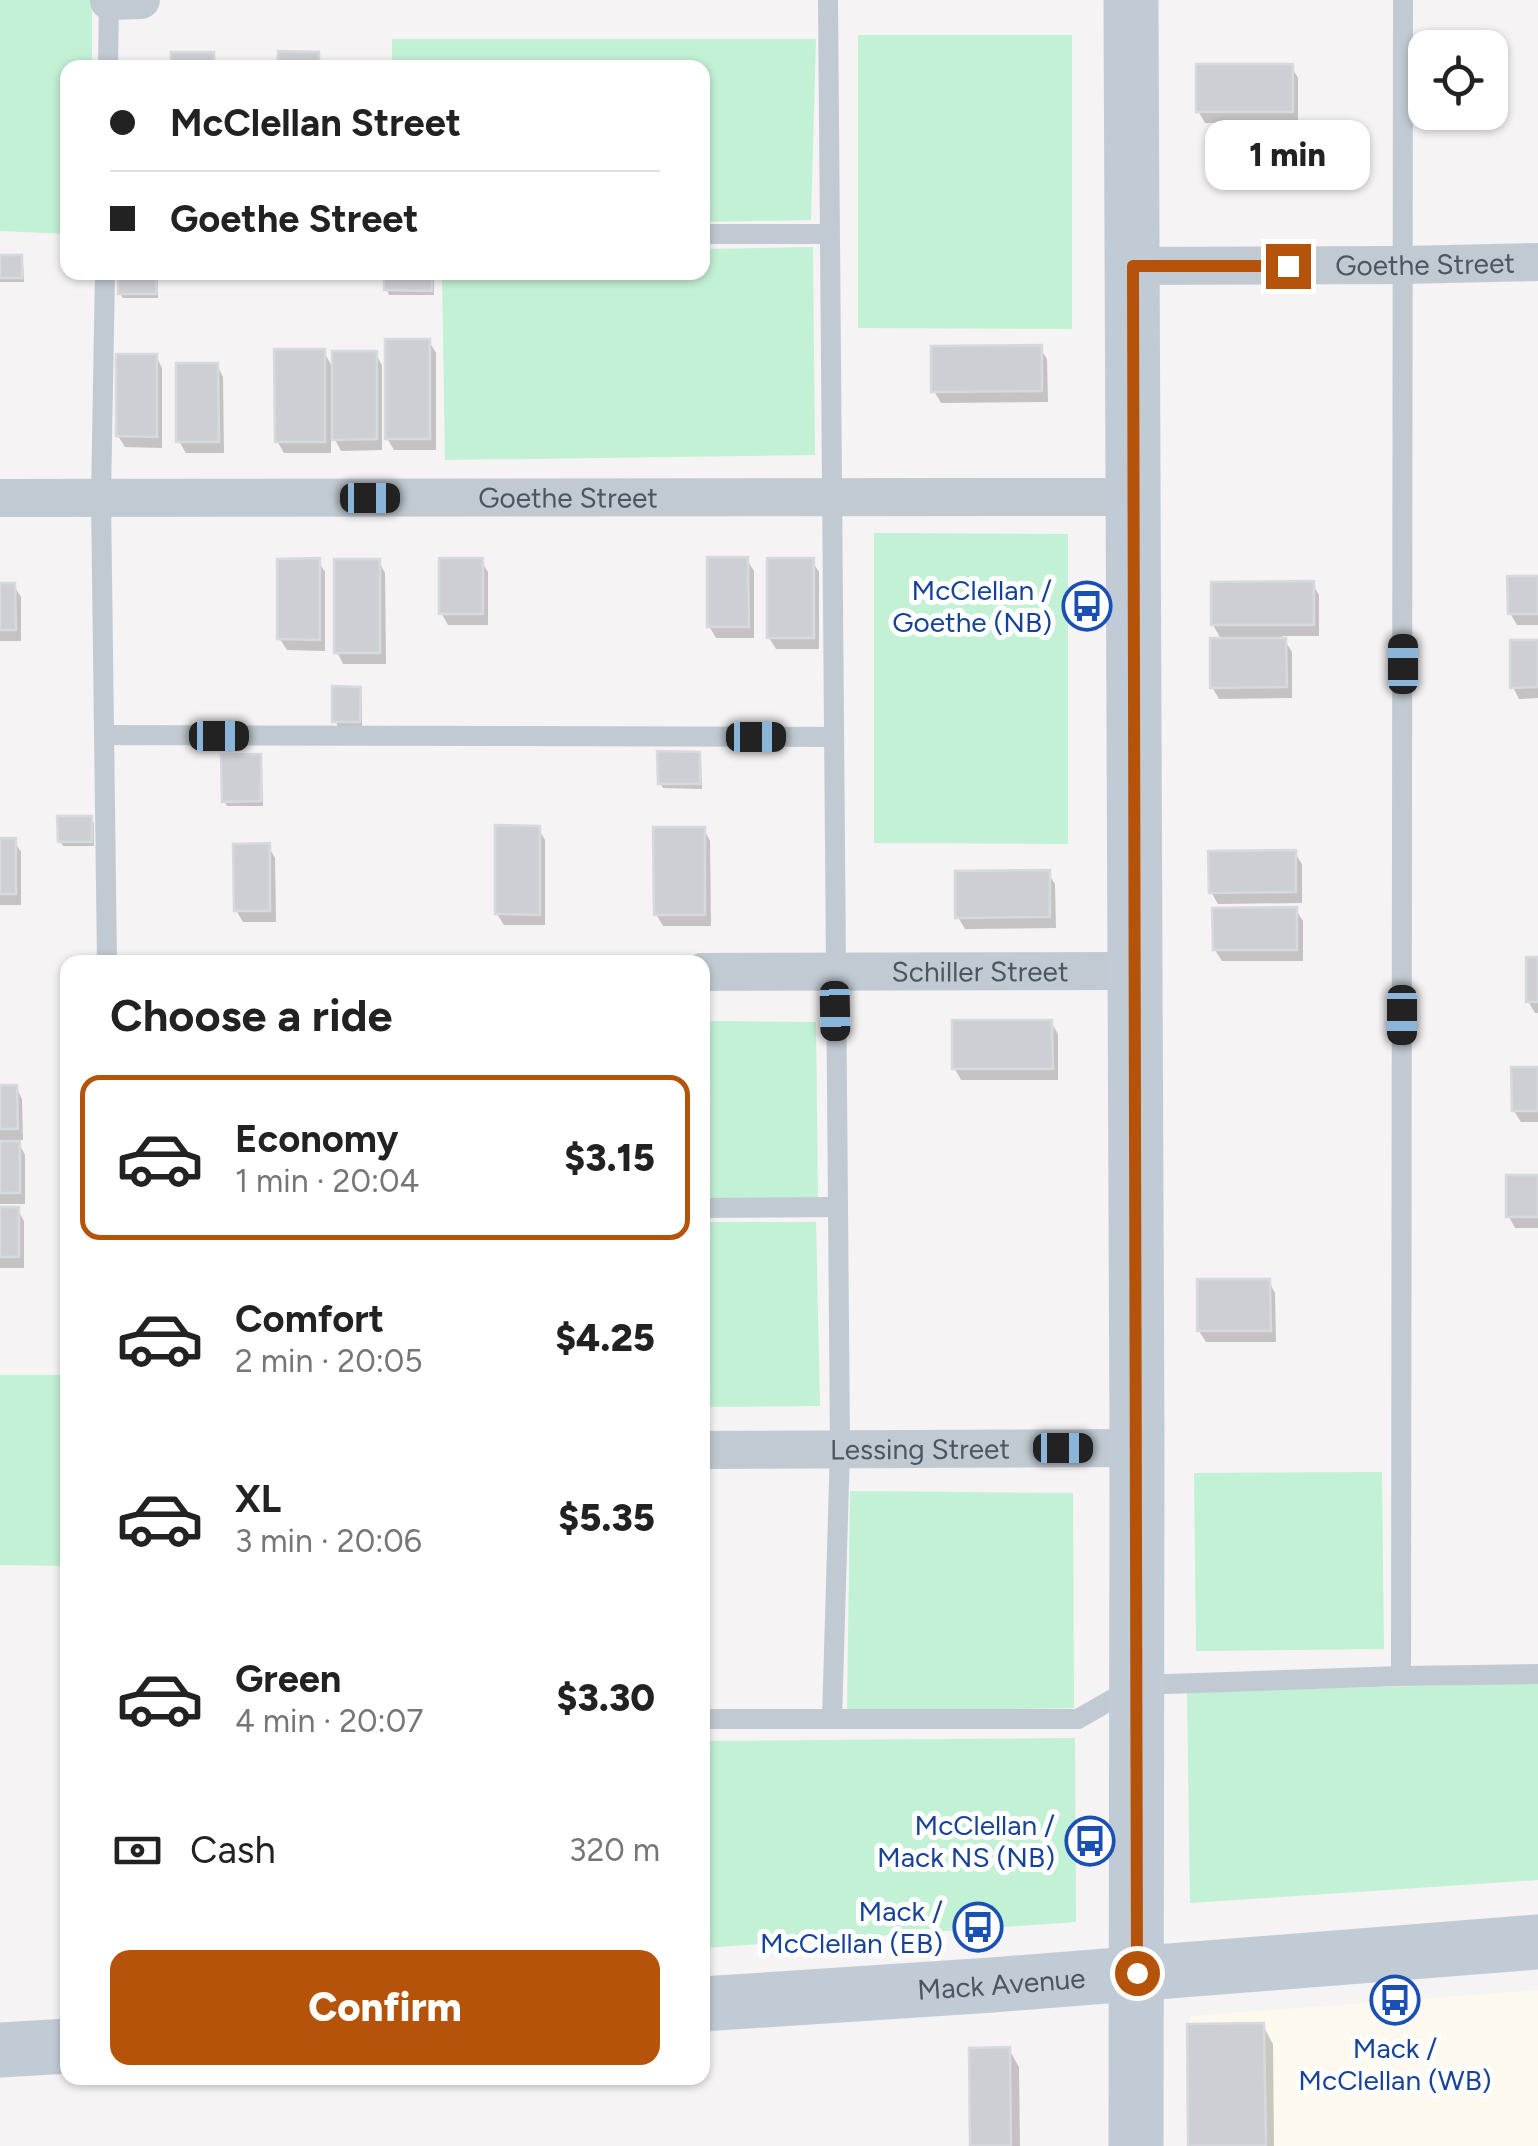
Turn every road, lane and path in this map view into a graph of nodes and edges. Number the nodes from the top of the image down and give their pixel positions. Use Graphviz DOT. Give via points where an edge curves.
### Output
graph roads {
  1 [pos="109,0"];
  2 [pos="141,0"];
  3 [pos="828,0"];
  4 [pos="1132,0"];
  5 [pos="1403,0"];
  6 [pos="108,60"];
  7 [pos="710,234"];
  8 [pos="829,234"];
  9 [pos="1538,262"];
  10 [pos="1404,265"];
  11 [pos="1133,266"];
  12 [pos="105,280"];
  13 [pos="831,497"];
  14 [pos="1133,497"];
  15 [pos="0,498"];
  16 [pos="101,498"];
  17 [pos="104,736"];
  18 [pos="832,737"];
  19 [pos="107,955"];
  20 [pos="1135,971"];
  21 [pos="710,972"];
  22 [pos="834,972"];
  23 [pos="838,1207"];
  24 [pos="710,1208"];
  25 [pos="1137,1448"];
  26 [pos="710,1450"];
  27 [pos="840,1450"];
  28 [pos="1538,1674"];
  29 [pos="1401,1676"];
  30 [pos="1137,1685"];
  31 [pos="710,1719"];
  32 [pos="832,1719"];
  33 [pos="1538,1942"];
  34 [pos="1137,1973"];
  35 [pos="710,2003"];
  36 [pos="60,2046"];
  37 [pos="0,2050"];
  38 [pos="1136,2146"];
  1 -- 2 [label="street"];
  1 -- 6 [label="lane"];
  3 -- 8 [label="lane"];
  4 -- 11 [label="street"];
  5 -- 10 [label="lane"];
  7 -- 8 [label="lane"];
  8 -- 13 [label="lane"];
  9 -- 10 [label="street, Goethe Street"];
  10 -- 11 [label="street, Goethe Street"];
  10 -- 29 [label="lane"];
  11 -- 14 [label="street"];
  12 -- 16 [label="lane"];
  13 -- 14 [label="street, Goethe Street"];
  13 -- 16 [label="street, Goethe Street"];
  13 -- 18 [label="lane"];
  14 -- 20 [label="street"];
  15 -- 16 [label="street, Goethe Street"];
  16 -- 17 [label="lane"];
  17 -- 18 [label="lane"];
  17 -- 19 [label="lane"];
  18 -- 22 [label="lane"];
  20 -- 22 [label="street, Schiller Street"];
  20 -- 25 [label="street"];
  21 -- 22 [label="street, Schiller Street"];
  22 -- 23 [label="lane"];
  23 -- 24 [label="lane"];
  23 -- 27 [label="lane"];
  25 -- 27 [label="street, Lessing Street"];
  25 -- 30 [label="street"];
  26 -- 27 [label="street, Lessing Street"];
  27 -- 32 [label="lane"];
  28 -- 29 [label="lane"];
  29 -- 30 [label="lane"];
  30 -- 32 [label="lane" via="1078,1718"];
  30 -- 34 [label="street"];
  31 -- 32 [label="lane"];
  33 -- 34 [label="street, Mack Avenue"];
  34 -- 35 [label="street, Mack Avenue"];
  34 -- 38 [label="street"];
  36 -- 37 [label="street"];
}
